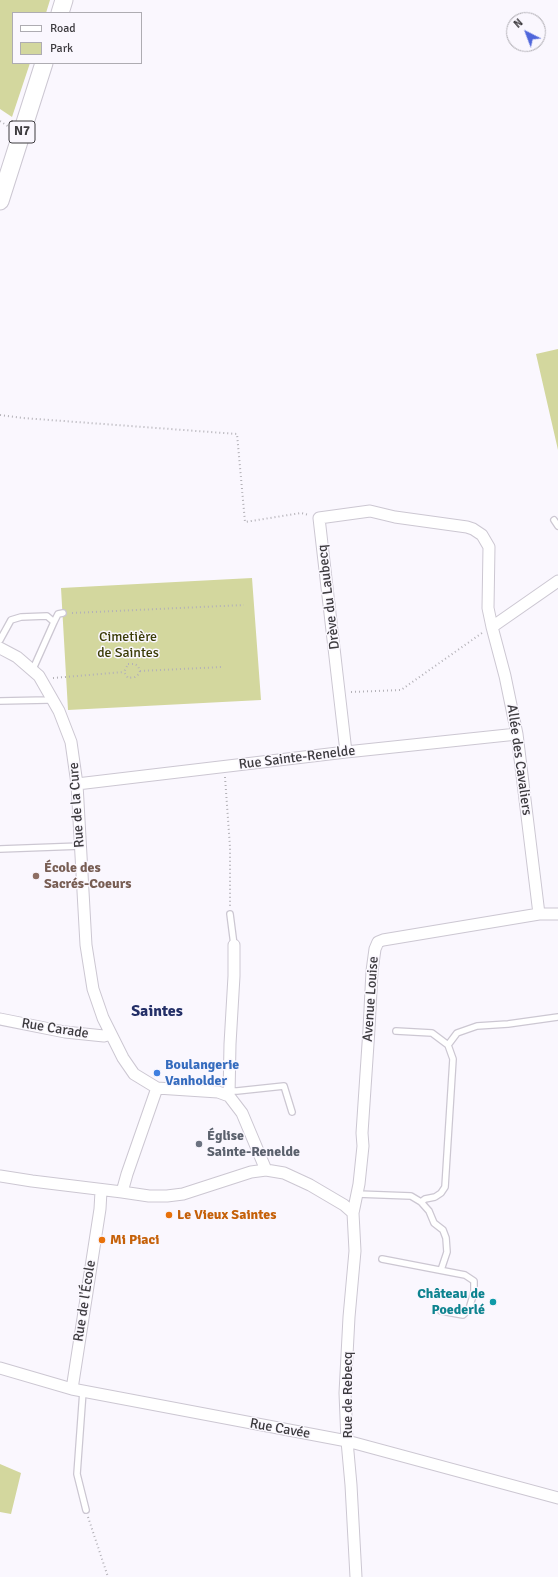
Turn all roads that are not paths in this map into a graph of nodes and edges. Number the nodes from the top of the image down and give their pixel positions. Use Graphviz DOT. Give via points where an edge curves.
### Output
graph roads {
  1 [pos="64,0"];
  2 [pos="60,12"];
  3 [pos="44,64"];
  4 [pos="0,201"];
  5 [pos="395,517"];
  6 [pos="554,520"];
  7 [pos="558,526"];
  8 [pos="558,581"];
  9 [pos="62,614"];
  10 [pos="54,622"];
  11 [pos="492,627"];
  12 [pos="0,640"];
  13 [pos="0,648"];
  14 [pos="32,669"];
  15 [pos="52,698"];
  16 [pos="0,701"];
  17 [pos="517,734"];
  18 [pos="346,752"];
  19 [pos="77,784"];
  20 [pos="80,846"];
  21 [pos="0,849"];
  22 [pos="230,914"];
  23 [pos="539,914"];
  24 [pos="558,914"];
  25 [pos="234,945"];
  26 [pos="558,1017"];
  27 [pos="0,1019"];
  28 [pos="396,1031"];
  29 [pos="111,1034"];
  30 [pos="448,1045"];
  31 [pos="157,1088"];
  32 [pos="229,1093"];
  33 [pos="292,1112"];
  34 [pos="266,1170"];
  35 [pos="0,1176"];
  36 [pos="101,1190"];
  37 [pos="122,1192"];
  38 [pos="357,1194"];
  39 [pos="421,1202"];
  40 [pos="353,1213"];
  41 [pos="382,1259"];
  42 [pos="441,1270"];
  43 [pos="441,1311"];
  44 [pos="0,1368"];
  45 [pos="72,1388"];
  46 [pos="83,1391"];
  47 [pos="347,1441"];
  48 [pos="558,1498"];
  49 [pos="86,1510"];
  50 [pos="356,1577"];
  1 -- 2 [label="main road"];
  3 -- 4 [label="main road, N7"];
  5 -- 11 [label="street, Allée des Cavaliers" via="468,527 482,535 490,547 488,608"];
  5 -- 18 [label="street, Drève du Laubecq" via="370,511 320,518"];
  6 -- 7 [label="lane"];
  8 -- 11 [label="street"];
  9 -- 10 [label="lane" via="58,614"];
  10 -- 12 [label="lane" via="47,616 11,620"];
  10 -- 14 [label="lane"];
  11 -- 17 [label="street, Allée des Cavaliers"];
  13 -- 14 [label="street, Rue de la Cure"];
  14 -- 15 [label="street, Rue de la Cure"];
  15 -- 16 [label="lane"];
  15 -- 19 [label="street, Rue de la Cure" via="71,742"];
  17 -- 18 [label="street, Rue Sainte-Renelde"];
  17 -- 23 [label="street, Allée des Cavaliers"];
  18 -- 19 [label="street, Rue Sainte-Renelde"];
  19 -- 20 [label="street, Rue de la Cure"];
  20 -- 21 [label="lane"];
  20 -- 29 [label="street, Rue de la Cure" via="86,945 93,989"];
  22 -- 25 [label="lane"];
  23 -- 24 [label="street, Avenue Louise"];
  23 -- 38 [label="street, Avenue Louise" via="378,942 372,971 363,1146"];
  25 -- 32 [label="street"];
  26 -- 30 [label="lane" via="477,1026 458,1033"];
  27 -- 29 [label="street, Rue Carade" via="65,1032 104,1036"];
  28 -- 30 [label="lane" via="432,1033"];
  29 -- 31 [label="street, Rue de la Cure" via="134,1074"];
  30 -- 39 [label="lane" via="453,1059 445,1187 435,1197"];
  31 -- 32 [label="street"];
  31 -- 37 [label="street"];
  32 -- 33 [label="lane" via="284,1086"];
  32 -- 34 [label="street" via="242,1113"];
  34 -- 37 [label="street" via="251,1172 183,1194 149,1196"];
  34 -- 40 [label="street" via="284,1173 310,1185"];
  35 -- 36 [label="street"];
  36 -- 37 [label="street"];
  36 -- 45 [label="street, Rue de l'École"];
  38 -- 39 [label="lane" via="411,1196"];
  38 -- 40 [label="street, Avenue Louise"];
  39 -- 42 [label="lane" via="429,1211 434,1223 443,1230 446,1238 447,1252"];
  40 -- 47 [label="street, Rue de Rebecq" via="355,1250 346,1378"];
  41 -- 42 [label="lane"];
  42 -- 43 [label="lane" via="466,1275 474,1281 474,1292 463,1315"];
  44 -- 45 [label="street, Rue Cavée"];
  45 -- 46 [label="street, Rue Cavée"];
  46 -- 47 [label="street, Rue Cavée"];
  46 -- 49 [label="lane" via="77,1474"];
  47 -- 48 [label="street, Rue Cavée"];
  47 -- 50 [label="street, Rue de Rebecq" via="352,1485"];
}
